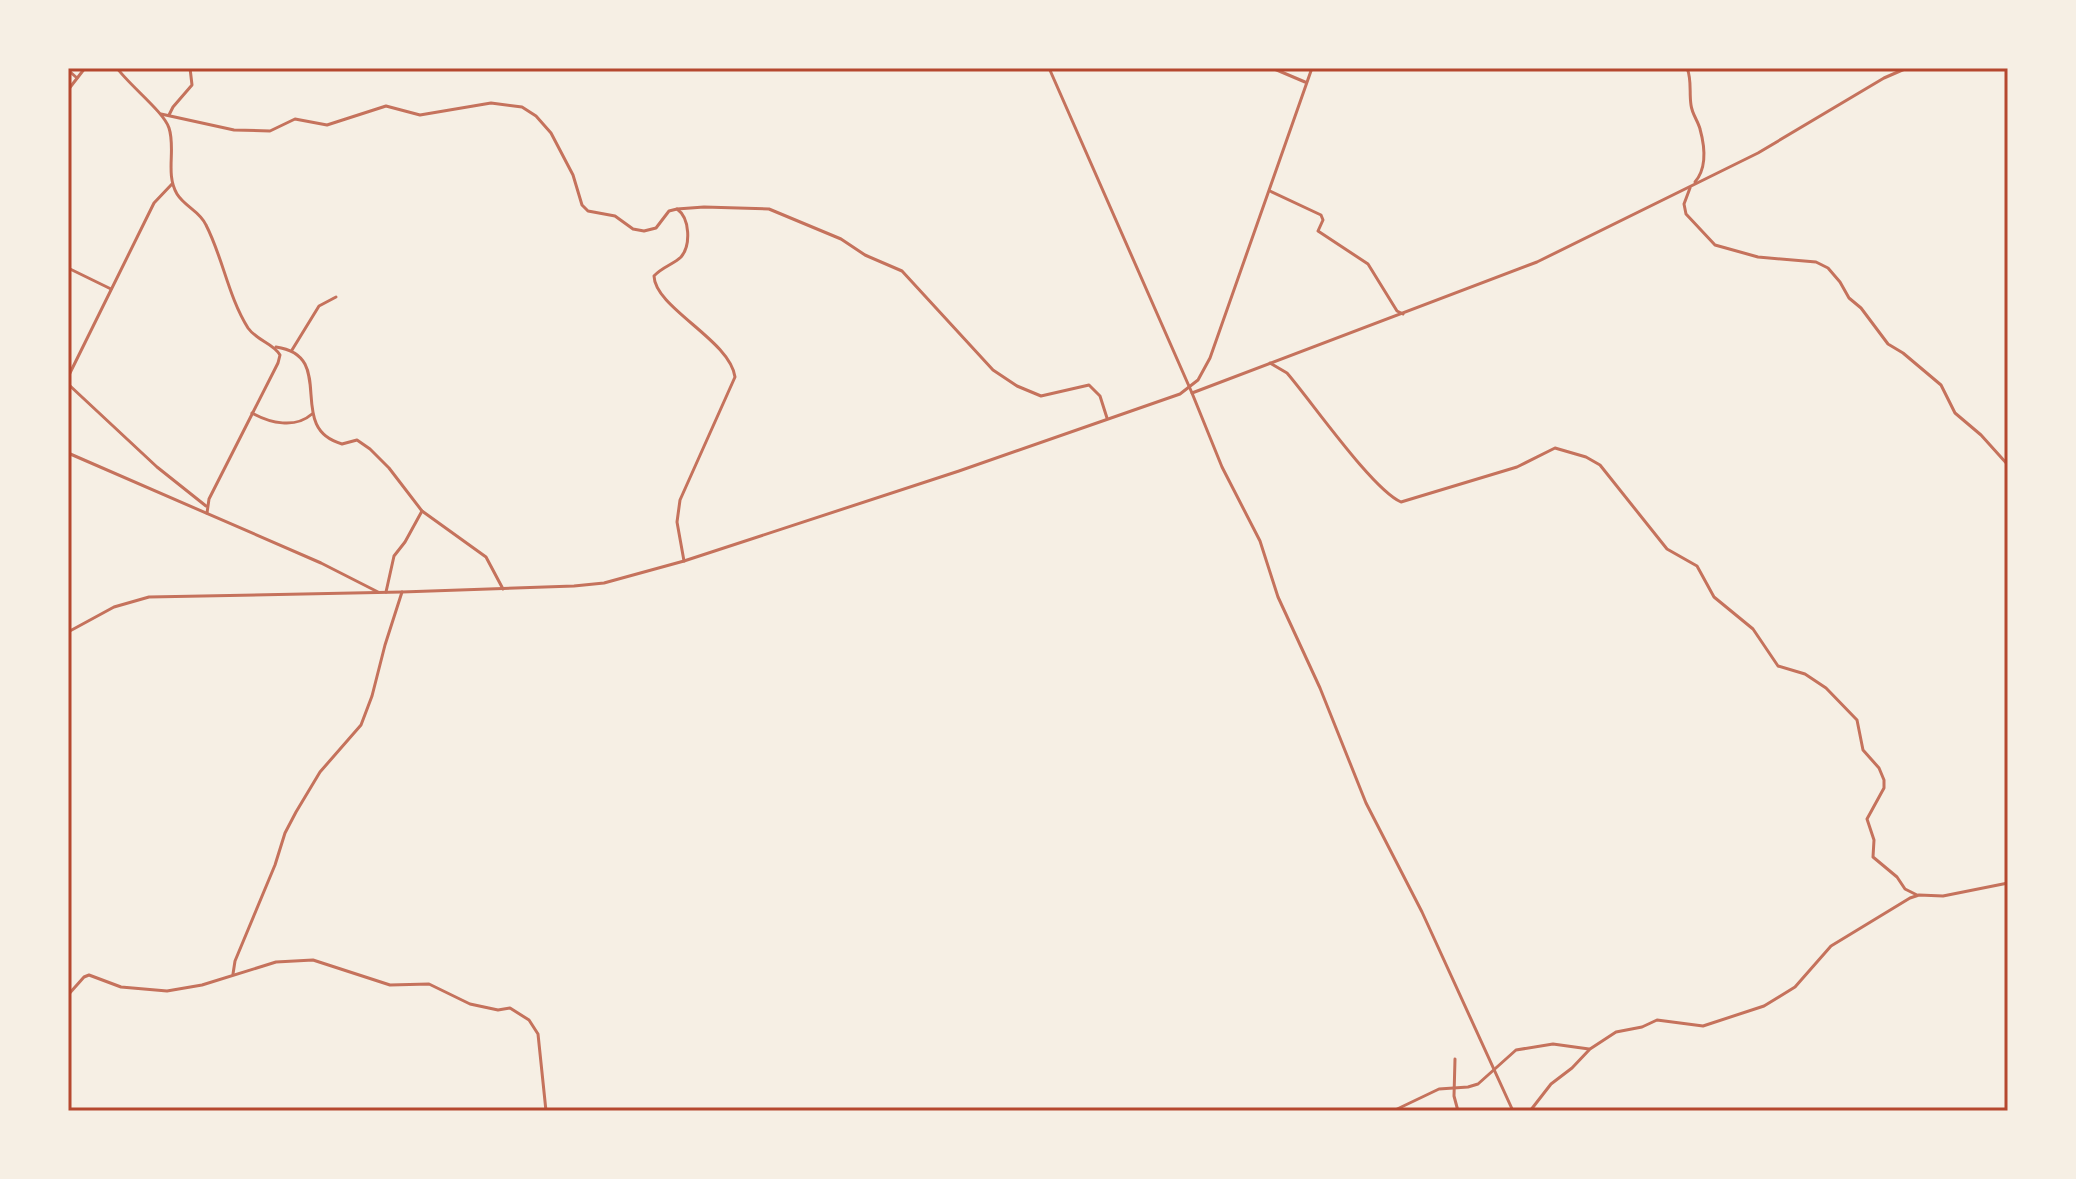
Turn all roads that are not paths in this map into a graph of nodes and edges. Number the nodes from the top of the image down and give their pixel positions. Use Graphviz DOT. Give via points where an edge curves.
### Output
graph roads {
  1 [pos="85,68"];
  2 [pos="117,68"];
  3 [pos="190,68"];
  4 [pos="1049,68"];
  5 [pos="1272,68"];
  6 [pos="1312,68"];
  7 [pos="1687,68"];
  8 [pos="1907,68"];
  9 [pos="68,70"];
  10 [pos="77,78"];
  11 [pos="1307,82"];
  12 [pos="68,90"];
  13 [pos="161,114"];
  14 [pos="169,115"];
  15 [pos="172,183"];
  16 [pos="1691,187"];
  17 [pos="1270,190"];
  18 [pos="677,209"];
  19 [pos="68,268"];
  20 [pos="111,289"];
  21 [pos="336,297"];
  22 [pos="1403,314"];
  23 [pos="272,347"];
  24 [pos="292,350"];
  25 [pos="1270,363"];
  26 [pos="68,377"];
  27 [pos="68,384"];
  28 [pos="1191,391"];
  29 [pos="252,413"];
  30 [pos="313,413"];
  31 [pos="1107,418"];
  32 [pos="304,420"];
  33 [pos="317,426"];
  34 [pos="68,453"];
  35 [pos="2008,465"];
  36 [pos="206,506"];
  37 [pos="422,511"];
  38 [pos="207,513"];
  39 [pos="684,561"];
  40 [pos="503,589"];
  41 [pos="378,592"];
  42 [pos="386,592"];
  43 [pos="402,592"];
  44 [pos="68,632"];
  45 [pos="2008,883"];
  46 [pos="1917,895"];
  47 [pos="233,974"];
  48 [pos="68,995"];
  49 [pos="1590,1049"];
  50 [pos="1455,1059"];
  51 [pos="1495,1068"];
  52 [pos="1454,1088"];
  53 [pos="1404,1106"];
  54 [pos="546,1111"];
  55 [pos="1393,1111"];
  56 [pos="1407,1111"];
  57 [pos="1458,1111"];
  58 [pos="1513,1111"];
  59 [pos="1530,1111"];
  1 -- 10 [label="street"];
  2 -- 13 [label="street"];
  3 -- 14 [label="street" via="192,85"];
  4 -- 28 [label="street"];
  5 -- 11 [label="street"];
  6 -- 11 [label="street"];
  7 -- 16 [label="street" via="1705,164"];
  8 -- 16 [label="street"];
  9 -- 10 [label="street"];
  10 -- 12 [label="street"];
  11 -- 17 [label="street"];
  13 -- 14 [label="street"];
  13 -- 15 [label="street" via="170,134"];
  14 -- 18 [label="street" via="225,129 270,131 295,119 334,124 383,107 420,115 502,103 529,111 551,133 588,211 615,216 644,231 656,228"];
  15 -- 20 [label="street" via="154,203"];
  15 -- 23 [label="street" via="204,221 249,328"];
  16 -- 22 [label="street" via="1537,262"];
  16 -- 35 [label="street" via="1686,214 1715,245 1828,268 1888,344 1941,385 1955,413"];
  17 -- 22 [label="street" via="1321,215 1318,231 1368,264"];
  17 -- 28 [label="street" via="1210,358"];
  18 -- 31 [label="street" via="765,207 841,239 902,271 1002,377 1041,396 1089,385 1100,396"];
  18 -- 39 [label="street" via="688,225 683,252 658,271 654,282 723,354 735,377 680,500 677,516"];
  19 -- 20 [label="street"];
  20 -- 26 [label="street"];
  21 -- 24 [label="street" via="319,306"];
  22 -- 25 [label="street"];
  23 -- 24 [label="street"];
  23 -- 29 [label="street" via="280,358"];
  24 -- 30 [label="street" via="306,367"];
  25 -- 28 [label="street"];
  25 -- 46 [label="street" via="1287,373 1373,477 1401,502 1517,467 1555,448 1600,465 1667,549 1697,566 1714,597 1753,629 1778,666 1826,688 1857,720 1863,750 1884,780 1867,819 1873,857"];
  27 -- 36 [label="street"];
  28 -- 31 [label="street"];
  28 -- 51 [label="street" via="1260,541 1278,597 1366,803"];
  29 -- 32 [label="street" via="275,424"];
  29 -- 36 [label="street"];
  30 -- 32 [label="street"];
  30 -- 33 [label="street"];
  31 -- 39 [label="street"];
  32 -- 33 [label="street"];
  33 -- 37 [label="street" via="337,443 361,442"];
  34 -- 38 [label="street"];
  36 -- 38 [label="street"];
  37 -- 40 [label="street" via="480,551"];
  37 -- 42 [label="street" via="394,556"];
  38 -- 41 [label="street"];
  39 -- 40 [label="street" via="604,583"];
  40 -- 43 [label="street"];
  41 -- 42 [label="street"];
  41 -- 44 [label="street" via="149,597 114,607"];
  42 -- 43 [label="street"];
  43 -- 47 [label="street" via="361,725 320,772 285,833"];
  45 -- 46 [label="street" via="1943,896"];
  46 -- 49 [label="street" via="1831,946 1795,987 1764,1006 1703,1026 1657,1020 1621,1030"];
  47 -- 48 [label="street" via="167,991 121,987 89,975"];
  47 -- 54 [label="street" via="276,962 313,960 390,985 429,984 470,1004 513,1010 538,1034"];
  49 -- 51 [label="street" via="1553,1044 1521,1049"];
  49 -- 59 [label="street"];
  50 -- 52 [label="street"];
  51 -- 52 [label="street" via="1478,1084"];
  51 -- 58 [label="street"];
  52 -- 53 [label="street" via="1431,1092"];
  52 -- 57 [label="street"];
  53 -- 55 [label="street"];
  53 -- 56 [label="street"];
}
